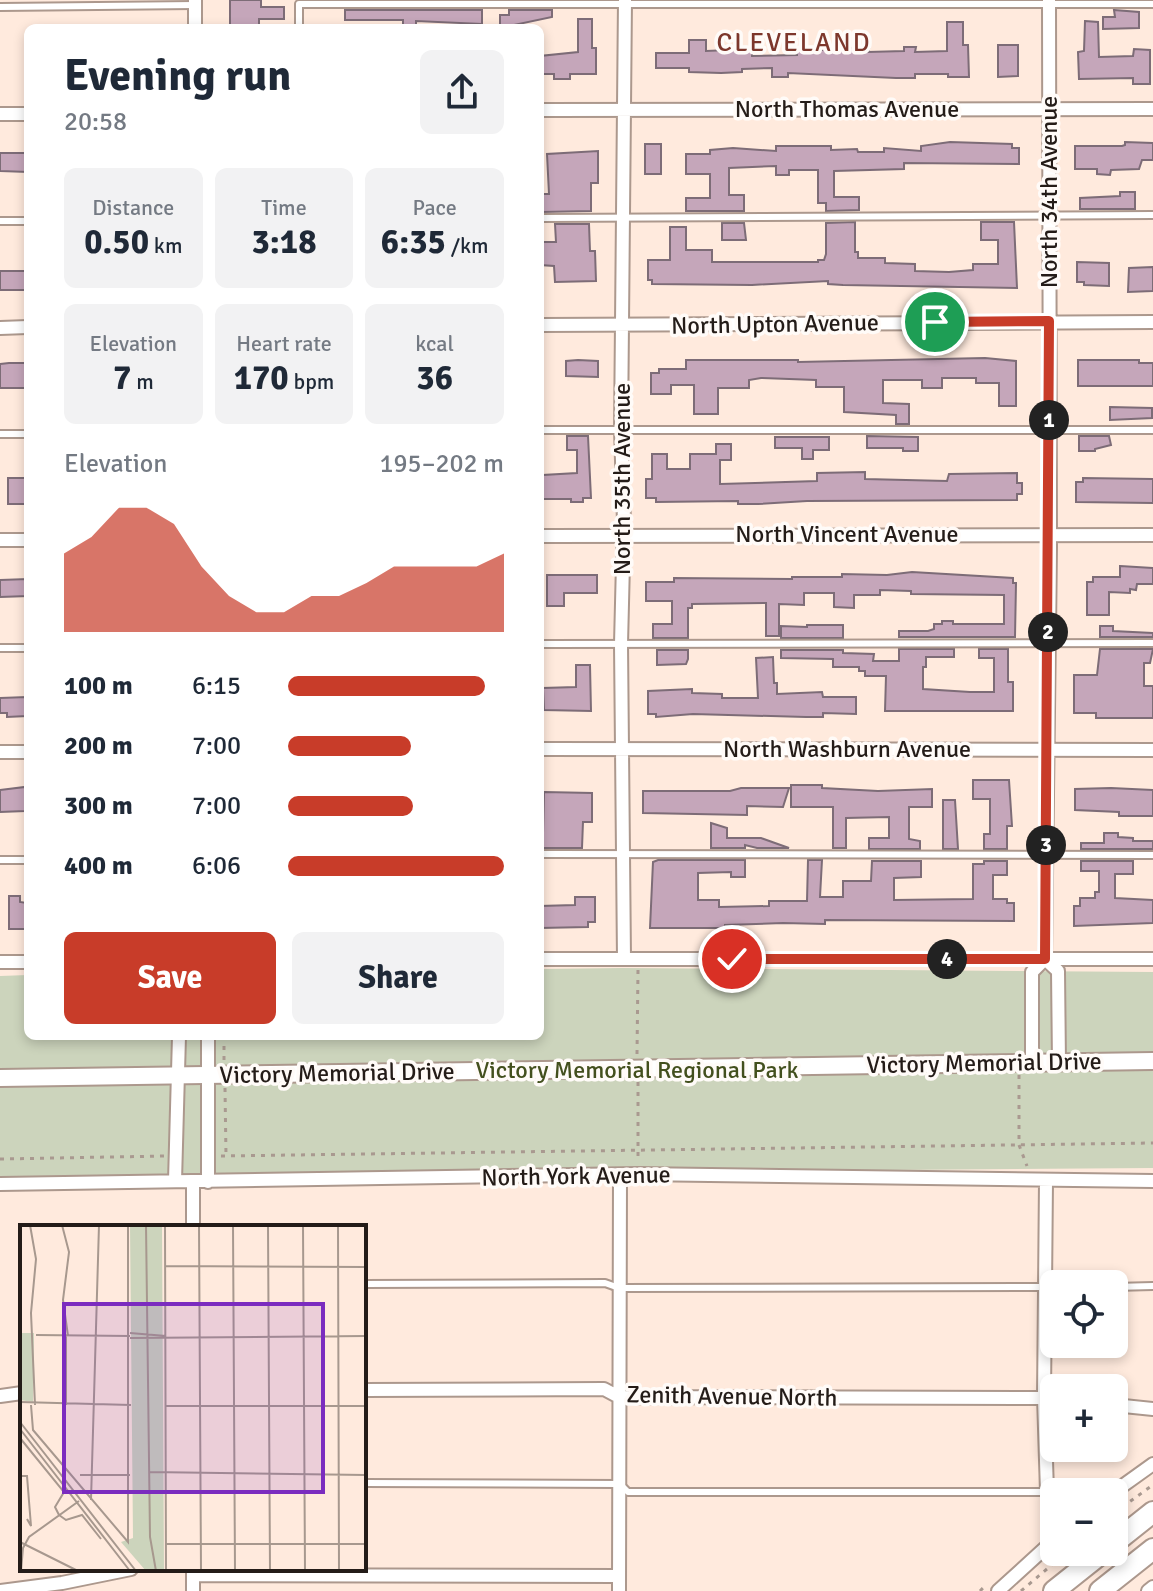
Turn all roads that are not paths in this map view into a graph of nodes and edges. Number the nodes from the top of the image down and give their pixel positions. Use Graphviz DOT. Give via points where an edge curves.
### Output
graph roads {
  1 [pos="195,2"];
  2 [pos="299,2"];
  3 [pos="625,2"];
  4 [pos="1049,2"];
  5 [pos="1153,4"];
  6 [pos="0,7"];
  7 [pos="195,24"];
  8 [pos="299,24"];
  9 [pos="1049,108"];
  10 [pos="1153,109"];
  11 [pos="544,110"];
  12 [pos="623,110"];
  13 [pos="0,114"];
  14 [pos="24,114"];
  15 [pos="1050,214"];
  16 [pos="1153,215"];
  17 [pos="624,216"];
  18 [pos="544,218"];
  19 [pos="0,221"];
  20 [pos="24,221"];
  21 [pos="1049,321"];
  22 [pos="1153,322"];
  23 [pos="544,325"];
  24 [pos="622,325"];
  25 [pos="24,327"];
  26 [pos="0,328"];
  27 [pos="544,430"];
  28 [pos="621,430"];
  29 [pos="1049,430"];
  30 [pos="1153,430"];
  31 [pos="0,434"];
  32 [pos="24,434"];
  33 [pos="1049,534"];
  34 [pos="624,535"];
  35 [pos="1153,535"];
  36 [pos="544,536"];
  37 [pos="0,540"];
  38 [pos="24,540"];
  39 [pos="1153,643"];
  40 [pos="544,644"];
  41 [pos="621,644"];
  42 [pos="1047,644"];
  43 [pos="0,648"];
  44 [pos="24,648"];
  45 [pos="544,749"];
  46 [pos="622,749"];
  47 [pos="1047,749"];
  48 [pos="1153,750"];
  49 [pos="0,752"];
  50 [pos="24,752"];
  51 [pos="624,853"];
  52 [pos="544,854"];
  53 [pos="1045,855"];
  54 [pos="1153,855"];
  55 [pos="0,860"];
  56 [pos="24,860"];
  57 [pos="544,959"];
  58 [pos="624,959"];
  59 [pos="1045,959"];
  60 [pos="1153,959"];
  61 [pos="0,962"];
  62 [pos="24,962"];
  63 [pos="179,1040"];
  64 [pos="208,1040"];
  65 [pos="1153,1061"];
  66 [pos="1059,1063"];
  67 [pos="1025,1067"];
  68 [pos="209,1075"];
  69 [pos="179,1076"];
  70 [pos="0,1078"];
  71 [pos="620,1175"];
  72 [pos="175,1181"];
  73 [pos="1040,1181"];
  74 [pos="1153,1181"];
  75 [pos="193,1182"];
  76 [pos="208,1182"];
  77 [pos="0,1184"];
  78 [pos="193,1225"];
  79 [pos="1048,1270"];
  80 [pos="366,1284"];
  81 [pos="1153,1286"];
  82 [pos="1040,1287"];
  83 [pos="1128,1287"];
  84 [pos="619,1288"];
  85 [pos="366,1390"];
  86 [pos="20,1393"];
  87 [pos="0,1396"];
  88 [pos="619,1397"];
  89 [pos="1040,1398"];
  90 [pos="1128,1406"];
  91 [pos="1153,1409"];
  92 [pos="1153,1464"];
  93 [pos="1128,1482"];
  94 [pos="366,1483"];
  95 [pos="620,1484"];
  96 [pos="1040,1492"];
  97 [pos="1153,1512"];
  98 [pos="1128,1532"];
  99 [pos="1153,1549"];
  100 [pos="1040,1553"];
  101 [pos="1085,1566"];
  102 [pos="121,1571"];
  103 [pos="193,1572"];
  104 [pos="619,1576"];
  105 [pos="1153,1587"];
  106 [pos="0,1591"];
  107 [pos="193,1591"];
  108 [pos="619,1591"];
  109 [pos="998,1591"];
  110 [pos="1054,1591"];
  111 [pos="1100,1591"];
  112 [pos="1148,1591"];
  1 -- 6 [label="lane"];
  1 -- 7 [label="street"];
  2 -- 3 [label="lane"];
  2 -- 8 [label="lane"];
  3 -- 4 [label="lane"];
  3 -- 12 [label="street, North 35th Avenue"];
  4 -- 5 [label="lane"];
  4 -- 9 [label="street, North 34th Avenue"];
  9 -- 10 [label="street, North Thomas Avenue"];
  9 -- 12 [label="street, North Thomas Avenue"];
  9 -- 15 [label="street, North 34th Avenue"];
  11 -- 12 [label="street, North Thomas Avenue"];
  12 -- 17 [label="street, North 35th Avenue"];
  13 -- 14 [label="street"];
  15 -- 16 [label="lane"];
  15 -- 17 [label="lane"];
  15 -- 21 [label="street, North 34th Avenue"];
  17 -- 18 [label="lane"];
  17 -- 24 [label="street, North 35th Avenue"];
  19 -- 20 [label="lane"];
  21 -- 22 [label="street, North Upton Avenue"];
  21 -- 24 [label="street, North Upton Avenue"];
  21 -- 29 [label="street, North 34th Avenue"];
  23 -- 24 [label="street, North Upton Avenue"];
  24 -- 28 [label="street, North 35th Avenue"];
  25 -- 26 [label="street"];
  27 -- 28 [label="lane"];
  28 -- 29 [label="lane"];
  28 -- 34 [label="street, North 35th Avenue"];
  29 -- 30 [label="lane"];
  29 -- 33 [label="street, North 34th Avenue"];
  31 -- 32 [label="lane"];
  33 -- 34 [label="street, North Vincent Avenue"];
  33 -- 35 [label="street, North Vincent Avenue"];
  33 -- 42 [label="street, North 34th Avenue"];
  34 -- 36 [label="street, North Vincent Avenue"];
  34 -- 41 [label="street, North 35th Avenue"];
  37 -- 38 [label="street"];
  39 -- 42 [label="lane"];
  40 -- 41 [label="lane"];
  41 -- 42 [label="lane"];
  41 -- 46 [label="street, North 35th Avenue"];
  42 -- 47 [label="street, North 34th Avenue"];
  43 -- 44 [label="lane"];
  45 -- 46 [label="street, North Washburn Avenue"];
  46 -- 47 [label="street, North Washburn Avenue"];
  46 -- 51 [label="street, North 35th Avenue"];
  47 -- 48 [label="street, North Washburn Avenue"];
  47 -- 53 [label="street, North 34th Avenue"];
  49 -- 50 [label="street"];
  51 -- 52 [label="lane"];
  51 -- 53 [label="lane"];
  51 -- 58 [label="street, North 35th Avenue"];
  53 -- 54 [label="lane"];
  53 -- 59 [label="street, North 34th Avenue"];
  55 -- 56 [label="lane"];
  57 -- 58 [label="street"];
  58 -- 59 [label="street"];
  59 -- 60 [label="street"];
  59 -- 66 [label="street, North 34th Avenue" via="1058,971"];
  59 -- 67 [label="street, North 34th Avenue" via="1032,972"];
  61 -- 62 [label="street"];
  63 -- 69 [label="street"];
  64 -- 68 [label="street"];
  65 -- 66 [label="street, Victory Memorial Drive"];
  66 -- 67 [label="street, Victory Memorial Drive"];
  67 -- 68 [label="street, Victory Memorial Drive"];
  68 -- 69 [label="street, Victory Memorial Drive"];
  68 -- 76 [label="street"];
  69 -- 70 [label="street, Victory Memorial Drive"];
  69 -- 72 [label="street"];
  71 -- 73 [label="street, North York Avenue"];
  71 -- 76 [label="street, North York Avenue"];
  71 -- 84 [label="street"];
  72 -- 75 [label="street, North York Avenue"];
  72 -- 77 [label="street, North York Avenue"];
  73 -- 74 [label="street, North York Avenue"];
  73 -- 79 [label="street"];
  75 -- 76 [label="street, North York Avenue"];
  75 -- 78 [label="street"];
  80 -- 84 [label="lane" via="605,1283"];
  81 -- 83 [label="lane"];
  82 -- 84 [label="lane"];
  84 -- 88 [label="street"];
  85 -- 88 [label="street, Zenith Avenue North" via="604,1389"];
  86 -- 87 [label="street"];
  88 -- 89 [label="street, Zenith Avenue North"];
  88 -- 95 [label="street"];
  90 -- 91 [label="street"];
  92 -- 93 [label="street"];
  94 -- 95 [label="lane"];
  95 -- 96 [label="lane" via="628,1492"];
  95 -- 104 [label="street"];
  97 -- 98 [label="main road"];
  99 -- 111 [label="main road"];
  100 -- 109 [label="street"];
  101 -- 110 [label="main road"];
  102 -- 106 [label="street"];
  103 -- 104 [label="street"];
  103 -- 107 [label="street"];
  104 -- 108 [label="street"];
  105 -- 112 [label="street"];
}
